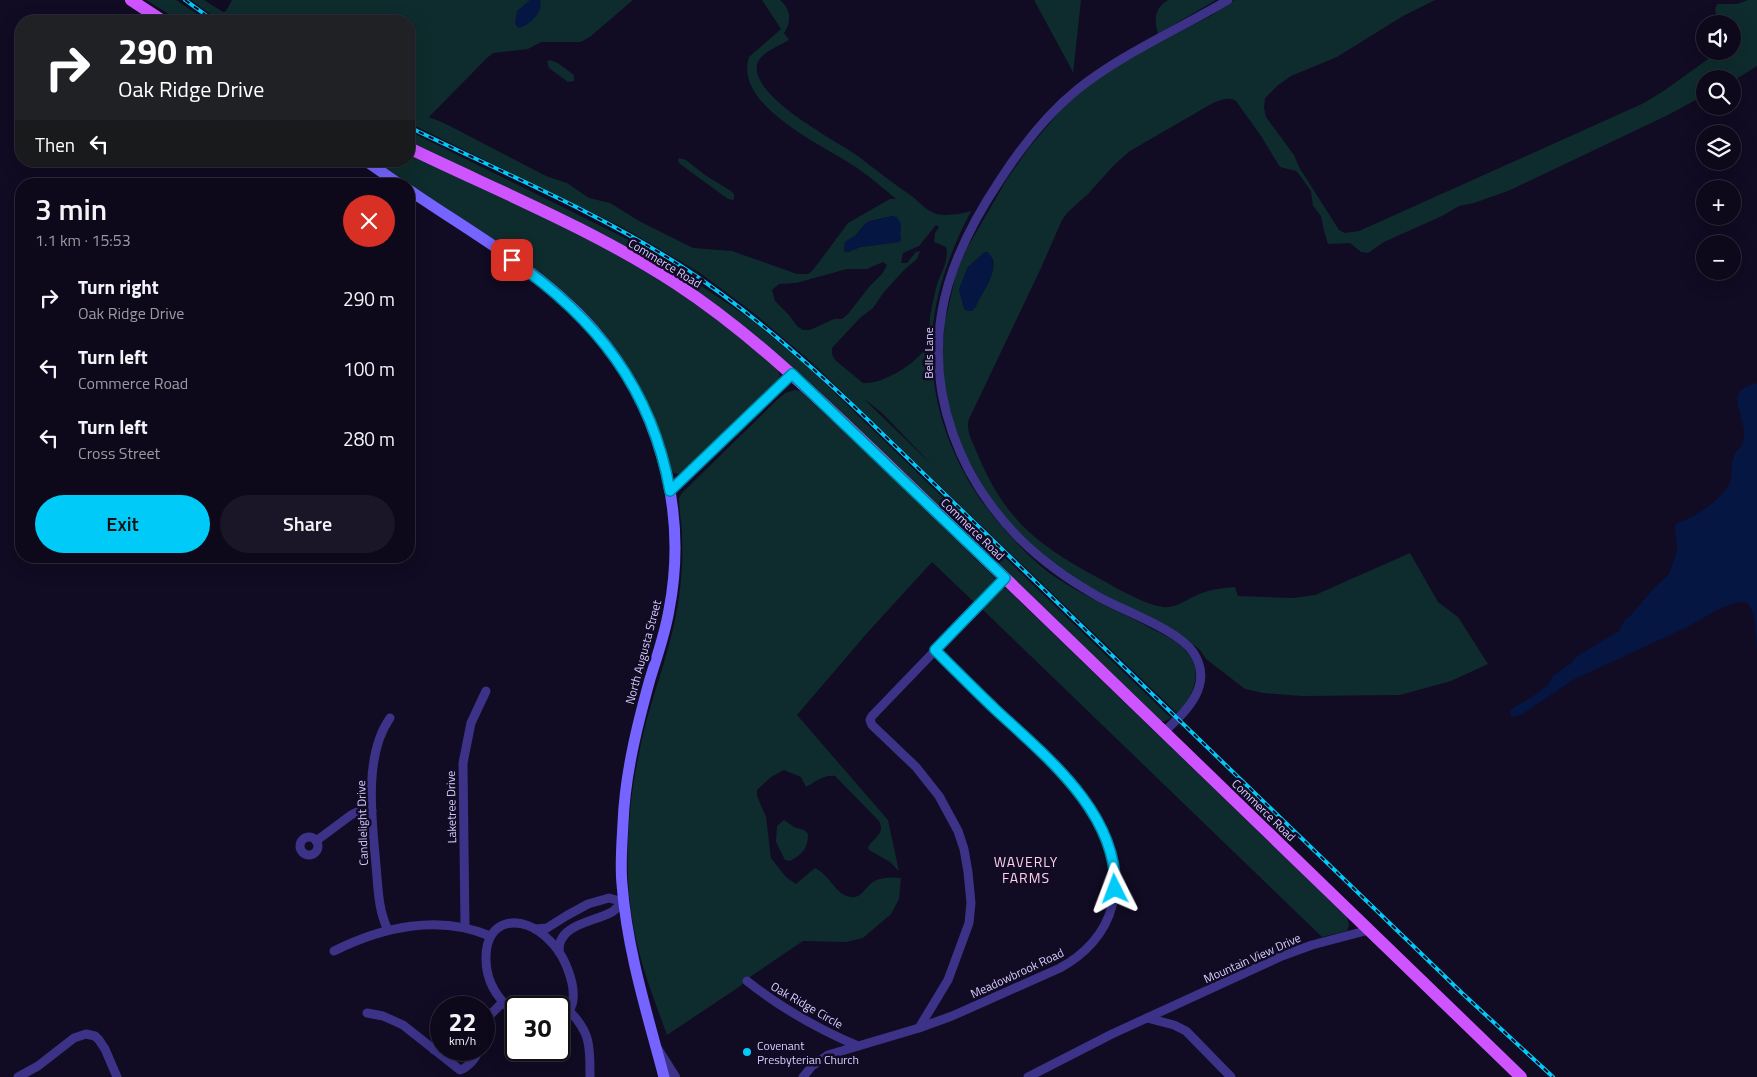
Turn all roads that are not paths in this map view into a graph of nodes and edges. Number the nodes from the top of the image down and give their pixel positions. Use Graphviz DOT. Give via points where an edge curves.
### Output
graph roads {
  1 [pos="131,0"];
  2 [pos="1228,0"];
  3 [pos="153,15"];
  4 [pos="415,151"];
  5 [pos="375,167"];
  6 [pos="390,178"];
  7 [pos="415,194"];
  8 [pos="792,374"];
  9 [pos="670,491"];
  10 [pos="1005,578"];
  11 [pos="935,650"];
  12 [pos="486,691"];
  13 [pos="390,718"];
  14 [pos="1164,732"];
  15 [pos="372,811"];
  16 [pos="316,841"];
  17 [pos="624,902"];
  18 [pos="465,927"];
  19 [pos="535,929"];
  20 [pos="388,930"];
  21 [pos="1369,930"];
  22 [pos="490,936"];
  23 [pos="334,951"];
  24 [pos="559,952"];
  25 [pos="747,981"];
  26 [pos="502,1003"];
  27 [pos="505,1005"];
  28 [pos="570,1009"];
  29 [pos="495,1010"];
  30 [pos="570,1012"];
  31 [pos="367,1014"];
  32 [pos="1147,1018"];
  33 [pos="919,1028"];
  34 [pos="858,1046"];
  35 [pos="430,1047"];
  36 [pos="656,1047"];
  37 [pos="447,1061"];
  38 [pos="472,1061"];
  39 [pos="18,1077"];
  40 [pos="117,1077"];
  41 [pos="590,1077"];
  42 [pos="664,1077"];
  43 [pos="675,1077"];
  44 [pos="803,1077"];
  45 [pos="1028,1077"];
  46 [pos="1231,1077"];
  47 [pos="1521,1077"];
  1 -- 3 [label="main road"];
  2 -- 14 [label="street, Bells Lane" via="1099,74 1067,98 1039,127 993,192 959,254 942,311 938,345 938,370 953,438 978,485 1004,521 1066,577 1178,638 1193,652 1199,667 1200,687 1190,706"];
  4 -- 8 [label="main road, Commerce Road" via="647,266 721,316"];
  5 -- 6 [label="main road"];
  7 -- 9 [label="main road, North Augusta Street" via="549,287 595,332 628,378 645,410 660,449"];
  8 -- 9 [label="street"];
  8 -- 10 [label="main road, Commerce Road"];
  9 -- 17 [label="main road, North Augusta Street" via="675,532 673,581 669,612 630,760 622,822"];
  10 -- 11 [label="street"];
  10 -- 14 [label="main road, Commerce Road"];
  11 -- 33 [label="street" via="870,720 939,796 958,831 968,872 969,922 948,980"];
  11 -- 33 [label="street, Meadowbrook Road" via="1052,762 1079,793 1108,842 1115,884 1107,922 1092,944 1074,960"];
  12 -- 18 [label="street, Laketree Drive" via="471,723 463,763"];
  13 -- 15 [label="street, Candlelight Drive" via="382,729 376,753"];
  14 -- 21 [label="main road, Commerce Road"];
  15 -- 16 [label="street" via="351,815"];
  15 -- 20 [label="street, Candlelight Drive" via="380,904"];
  17 -- 19 [label="street" via="609,898 588,904 547,928"];
  17 -- 24 [label="street" via="565,933 561,937"];
  17 -- 36 [label="main road, North Augusta Street" via="632,953"];
  18 -- 20 [label="street" via="423,925"];
  18 -- 22 [label="street"];
  19 -- 22 [label="street" via="510,923 500,926"];
  19 -- 24 [label="street"];
  20 -- 23 [label="street"];
  21 -- 32 [label="street, Mountain View Drive" via="1282,956"];
  21 -- 47 [label="main road, Commerce Road"];
  22 -- 26 [label="street" via="486,968"];
  24 -- 28 [label="street" via="573,990 574,1002"];
  25 -- 34 [label="street, Oak Ridge Circle" via="791,1013"];
  26 -- 27 [label="street"];
  26 -- 29 [label="street"];
  30 -- 41 [label="street" via="587,1036"];
  31 -- 35 [label="street" via="393,1020"];
  32 -- 45 [label="street, Mountain View Drive"];
  32 -- 46 [label="street" via="1186,1031"];
  33 -- 34 [label="street, Meadowbrook Road"];
  34 -- 44 [label="street, Meadowbrook Road" via="825,1057"];
  36 -- 42 [label="main road, North Augusta Street"];
  36 -- 43 [label="street"];
  37 -- 38 [label="street" via="462,1071"];
  39 -- 40 [label="street" via="74,1038 86,1034 99,1040"];
}
